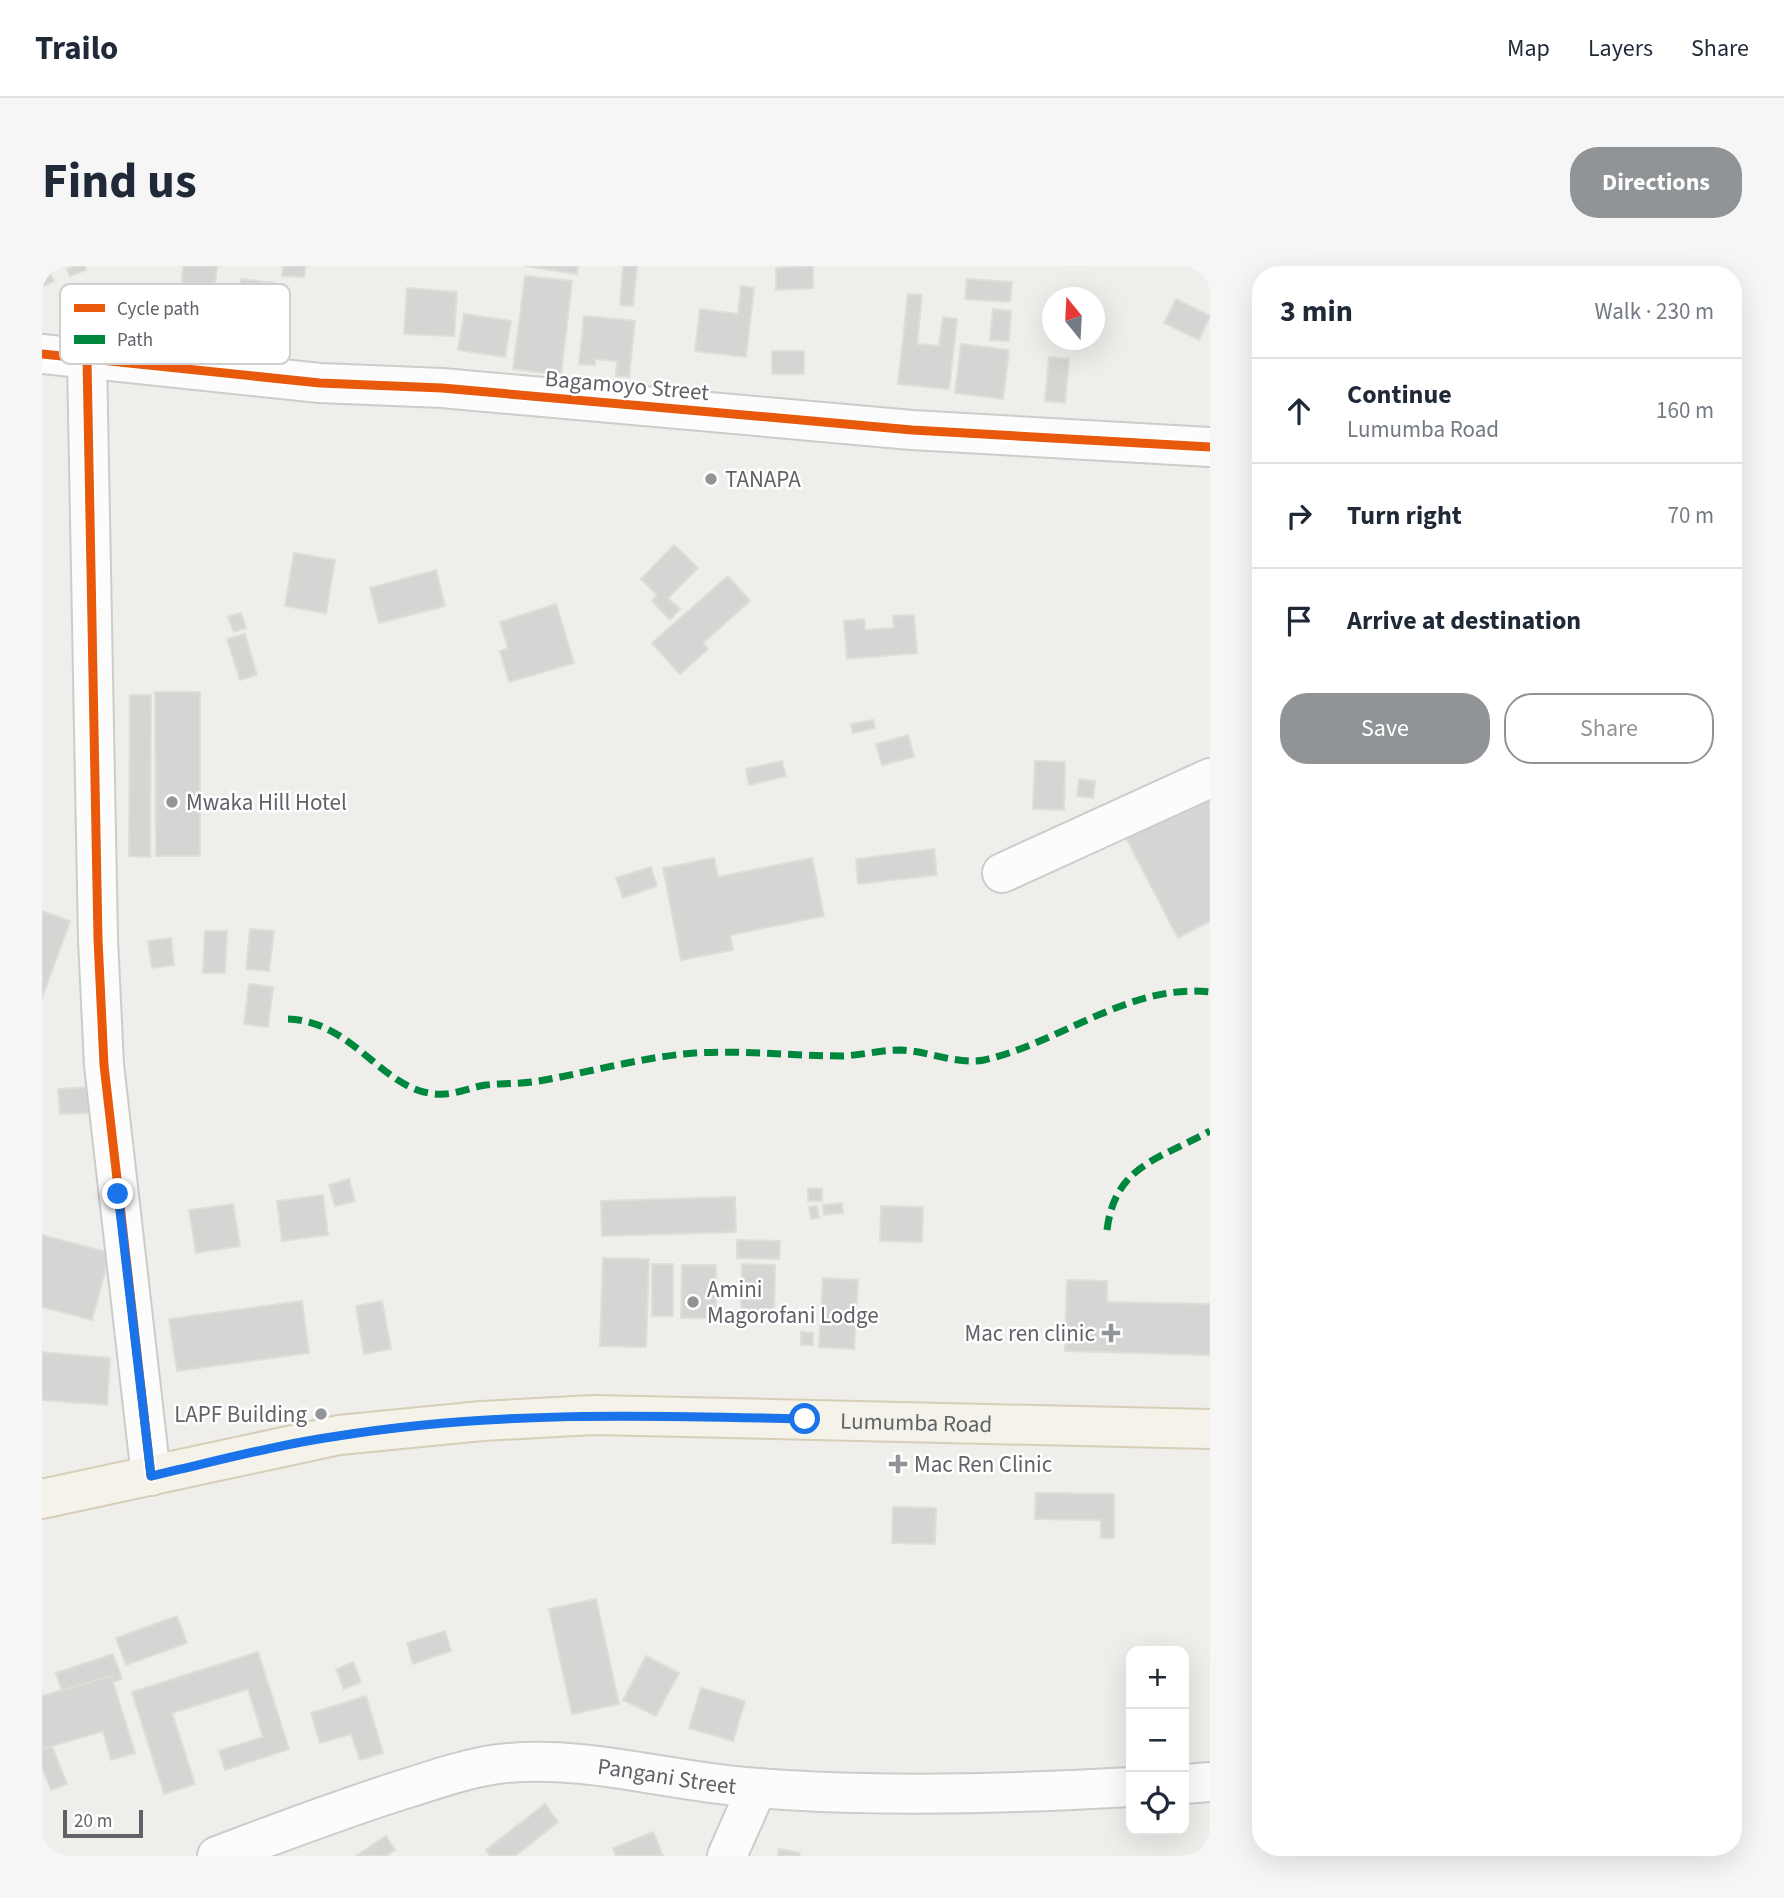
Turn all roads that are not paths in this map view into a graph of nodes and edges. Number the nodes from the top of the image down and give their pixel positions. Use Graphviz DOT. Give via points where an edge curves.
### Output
graph roads {
  1 [pos="42,354"];
  2 [pos="60,356"];
  3 [pos="87,364"];
  4 [pos="136,364"];
  5 [pos="1210,447"];
  6 [pos="1210,778"];
  7 [pos="1002,873"];
  8 [pos="1210,1429"];
  9 [pos="151,1476"];
  10 [pos="42,1499"];
  11 [pos="1210,1782"];
  12 [pos="1189,1784"];
  13 [pos="1126,1787"];
  14 [pos="757,1788"];
  15 [pos="217,1856"];
  16 [pos="727,1856"];
  1 -- 2 [label="street, Bagamoyo Street"];
  3 -- 9 [label="street" via="103,1065"];
  4 -- 5 [label="street, Bagamoyo Street" via="912,430"];
  6 -- 7 [label="street"];
  8 -- 9 [label="main road, Lumumba Road" via="594,1415 339,1435"];
  9 -- 10 [label="main road, Lumumba Road"];
  11 -- 12 [label="street"];
  13 -- 14 [label="street, Pangani Street" via="857,1792"];
  14 -- 15 [label="street, Pangani Street" via="543,1761 496,1764 383,1796"];
  14 -- 16 [label="street"];
}
